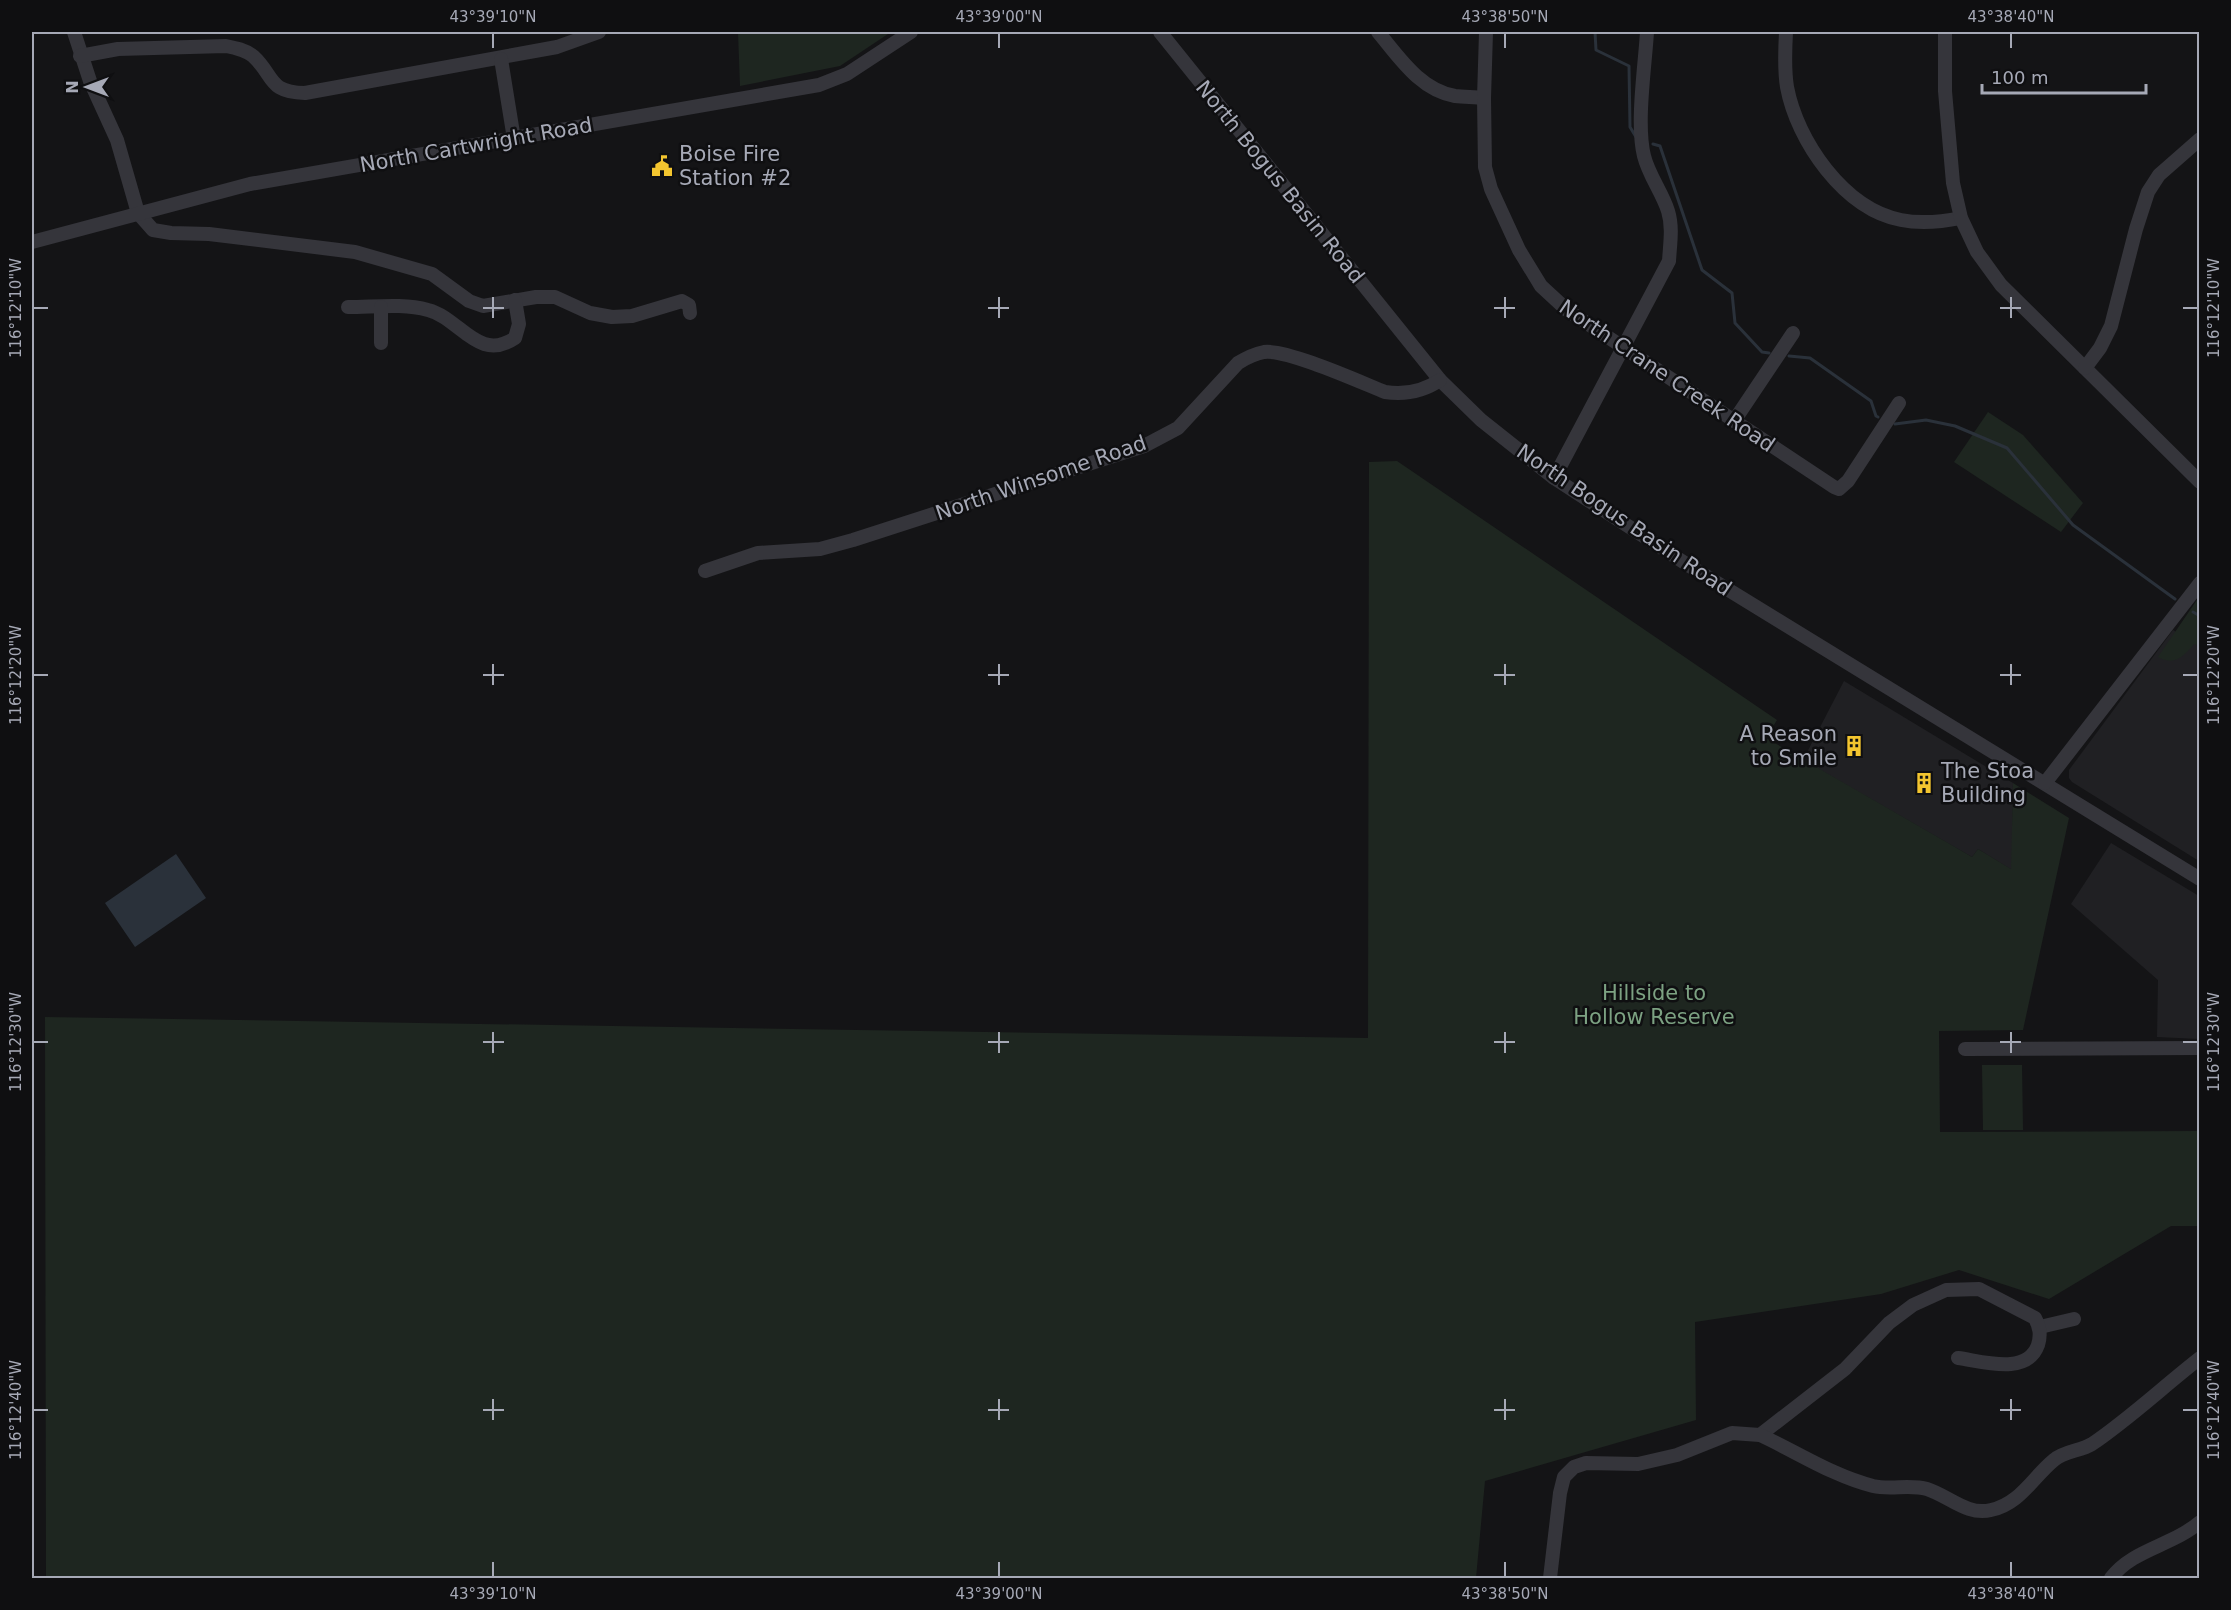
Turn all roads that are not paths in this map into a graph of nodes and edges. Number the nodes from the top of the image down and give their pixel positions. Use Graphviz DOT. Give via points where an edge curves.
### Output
graph roads {
  1 [pos="74,32"];
  2 [pos="599,32"];
  3 [pos="911,32"];
  4 [pos="1160,32"];
  5 [pos="1378,32"];
  6 [pos="1486,32"];
  7 [pos="1647,32"];
  8 [pos="1786,32"];
  9 [pos="1945,32"];
  10 [pos="80,56"];
  11 [pos="501,58"];
  12 [pos="1484,98"];
  13 [pos="514,139"];
  14 [pos="2199,139"];
  15 [pos="138,213"];
  16 [pos="1961,218"];
  17 [pos="32,242"];
  18 [pos="515,300"];
  19 [pos="348,307"];
  20 [pos="381,307"];
  21 [pos="690,313"];
  22 [pos="1793,333"];
  23 [pos="381,343"];
  24 [pos="1623,349"];
  25 [pos="2085,368"];
  26 [pos="1440,380"];
  27 [pos="1899,403"];
  28 [pos="1734,421"];
  29 [pos="1554,478"];
  30 [pos="2199,482"];
  31 [pos="705,572"];
  32 [pos="2199,583"];
  33 [pos="2045,783"];
  34 [pos="2199,879"];
  35 [pos="2199,1048"];
  36 [pos="1965,1049"];
  37 [pos="2074,1318"];
  38 [pos="2040,1327"];
  39 [pos="1958,1358"];
  40 [pos="2199,1358"];
  41 [pos="1760,1435"];
  42 [pos="2199,1522"];
  43 [pos="1550,1578"];
  44 [pos="2110,1578"];
  1 -- 10 [label="street"];
  2 -- 11 [label="street" via="557,47"];
  3 -- 13 [label="street, North Cartwright Road" via="847,74 819,85"];
  4 -- 26 [label="street, North Bogus Basin Road"];
  5 -- 12 [label="street" via="1417,78 1454,96"];
  6 -- 12 [label="street, North Crane Creek Road"];
  7 -- 24 [label="street" via="1643,154 1668,210 1669,261"];
  8 -- 16 [label="street" via="1787,87 1796,121 1815,155 1841,186 1875,211 1900,220 1925,223"];
  9 -- 16 [label="street" via="1945,91 1953,183"];
  10 -- 11 [label="street" via="118,49 226,46 254,57 277,86 298,93"];
  10 -- 15 [label="street" via="117,140"];
  11 -- 13 [label="street"];
  12 -- 24 [label="street, North Crane Creek Road" via="1485,167 1519,250 1552,297"];
  13 -- 15 [label="street, North Cartwright Road" via="250,184"];
  14 -- 25 [label="street" via="2159,175 2148,192 2111,326"];
  15 -- 17 [label="street, North Cartwright Road"];
  15 -- 18 [label="street" via="153,230 355,252 432,273 469,301 483,306"];
  16 -- 25 [label="street" via="1977,252 2001,285"];
  18 -- 20 [label="street" via="519,324 515,338 505,345 474,341 442,315 428,310"];
  18 -- 21 [label="street" via="555,297 590,313 612,317 632,316 682,301 689,305"];
  19 -- 20 [label="street"];
  20 -- 23 [label="street"];
  22 -- 28 [label="street"];
  24 -- 28 [label="street, North Crane Creek Road"];
  24 -- 29 [label="street"];
  25 -- 30 [label="street"];
  26 -- 29 [label="street, North Bogus Basin Road" via="1481,420"];
  26 -- 31 [label="street, North Winsome Road" via="1430,387 1396,394 1290,356 1266,352 1249,356 1178,428 1144,446 853,540 820,549 758,554"];
  27 -- 28 [label="street, North Crane Creek Road" via="1839,489"];
  29 -- 33 [label="street, North Bogus Basin Road" via="1688,566"];
  32 -- 33 [label="street"];
  33 -- 34 [label="street, North Bogus Basin Road"];
  35 -- 36 [label="street"];
  37 -- 38 [label="street"];
  38 -- 39 [label="street" via="2036,1351 2016,1364"];
  38 -- 41 [label="street" via="2035,1318 1979,1289 1946,1290 1913,1305 1889,1323 1845,1369"];
  40 -- 41 [label="street" via="2090,1445 2055,1458 2009,1504 1990,1511 1974,1511 1915,1486 1875,1486 1851,1479"];
  41 -- 43 [label="street" via="1731,1433 1677,1455 1638,1464 1586,1463 1574,1467 1564,1477 1560,1493"];
  42 -- 44 [label="street" via="2176,1538 2133,1557"];
}
